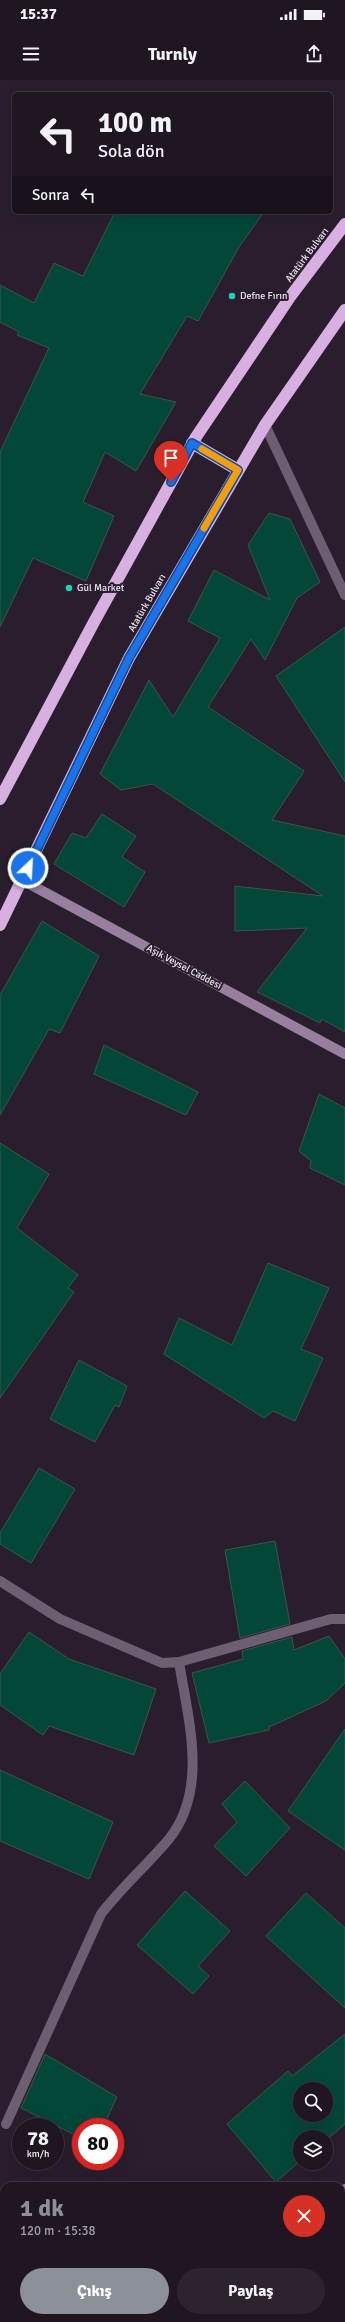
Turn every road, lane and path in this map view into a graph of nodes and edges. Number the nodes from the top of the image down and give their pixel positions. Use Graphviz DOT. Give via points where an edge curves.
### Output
graph roads {
  1 [pos="345,224"];
  2 [pos="345,310"];
  3 [pos="266,425"];
  4 [pos="192,443"];
  5 [pos="238,470"];
  6 [pos="345,595"];
  7 [pos="0,799"];
  8 [pos="22,880"];
  9 [pos="0,925"];
  10 [pos="345,1054"];
  11 [pos="0,1581"];
  12 [pos="345,1619"];
  13 [pos="179,1662"];
  14 [pos="6,2124"];
  1 -- 4 [label="highway, Atatürk Bulvarı" via="286,303"];
  2 -- 3 [label="highway, Atatürk Bulvarı"];
  3 -- 5 [label="highway, Atatürk Bulvarı"];
  3 -- 6 [label="street"];
  4 -- 5 [label="highway"];
  4 -- 7 [label="highway, Atatürk Bulvarı"];
  5 -- 8 [label="highway, Atatürk Bulvarı" via="129,658"];
  8 -- 9 [label="highway, Atatürk Bulvarı"];
  8 -- 10 [label="street, Aşık Veysel Caddesi"];
  11 -- 13 [label="street" via="60,1620 162,1663"];
  12 -- 13 [label="street" via="331,1619"];
  13 -- 14 [label="street" via="194,1756 184,1814 169,1838 118,1892 101,1914"];
}
